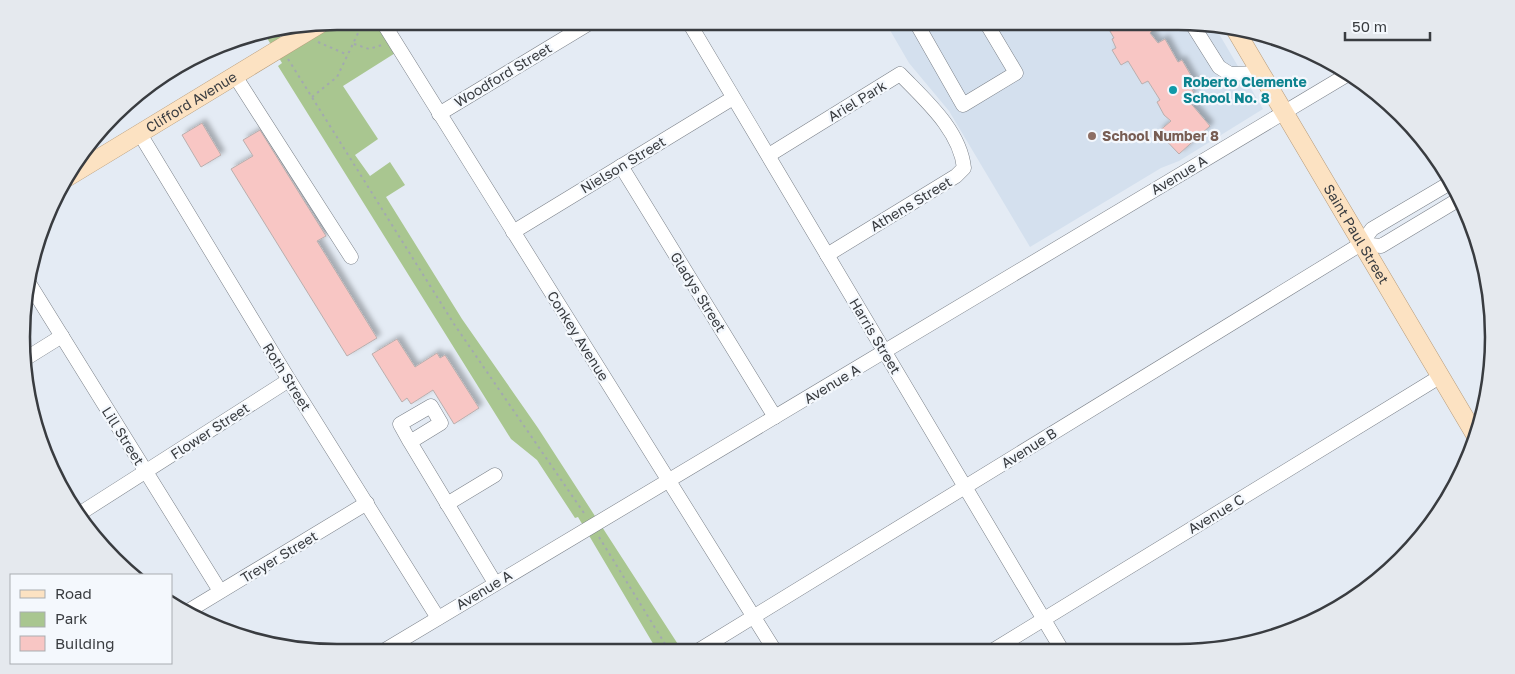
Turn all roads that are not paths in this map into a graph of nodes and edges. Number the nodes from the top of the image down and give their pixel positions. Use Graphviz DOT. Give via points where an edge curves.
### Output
graph roads {
  1 [pos="388,30"];
  2 [pos="577,30"];
  3 [pos="693,30"];
  4 [pos="920,30"];
  5 [pos="991,30"];
  6 [pos="1196,31"];
  7 [pos="307,32"];
  8 [pos="1239,36"];
  9 [pos="1260,73"];
  10 [pos="235,76"];
  11 [pos="1342,78"];
  12 [pos="733,98"];
  13 [pos="937,112"];
  14 [pos="1283,112"];
  15 [pos="439,114"];
  16 [pos="140,134"];
  17 [pos="769,154"];
  18 [pos="621,166"];
  19 [pos="79,170"];
  20 [pos="1445,186"];
  21 [pos="1454,203"];
  22 [pos="513,232"];
  23 [pos="1361,244"];
  24 [pos="827,255"];
  25 [pos="351,257"];
  26 [pos="34,291"];
  27 [pos="62,336"];
  28 [pos="885,353"];
  29 [pos="31,355"];
  30 [pos="1441,376"];
  31 [pos="289,380"];
  32 [pos="775,417"];
  33 [pos="1471,428"];
  34 [pos="410,442"];
  35 [pos="146,473"];
  36 [pos="495,475"];
  37 [pos="668,481"];
  38 [pos="964,487"];
  39 [pos="367,503"];
  40 [pos="447,504"];
  41 [pos="84,511"];
  42 [pos="495,583"];
  43 [pos="220,592"];
  44 [pos="193,608"];
  45 [pos="753,616"];
  46 [pos="438,618"];
  47 [pos="1043,619"];
  48 [pos="395,644"];
  49 [pos="709,644"];
  50 [pos="771,644"];
  51 [pos="1003,644"];
  52 [pos="1058,644"];
  1 -- 15 [label="street, Conkey Avenue"];
  2 -- 15 [label="street, Woodford Street"];
  3 -- 12 [label="street, Harris Street"];
  4 -- 5 [label="street" via="963,104 1016,73"];
  6 -- 9 [label="street" via="1219,67 1230,74"];
  7 -- 10 [label="main road, Clifford Avenue"];
  8 -- 9 [label="main road, Saint Paul Street"];
  9 -- 14 [label="main road, Saint Paul Street"];
  10 -- 16 [label="main road, Clifford Avenue"];
  10 -- 25 [label="street"];
  11 -- 14 [label="street, Avenue A"];
  12 -- 17 [label="street, Harris Street"];
  12 -- 18 [label="street, Nielson Street"];
  13 -- 17 [label="street, Ariel Park" via="900,74"];
  13 -- 24 [label="street, Athens Street" via="962,154 962,172"];
  14 -- 23 [label="main road, Saint Paul Street"];
  14 -- 28 [label="street, Avenue A"];
  15 -- 22 [label="street, Conkey Avenue"];
  16 -- 19 [label="main road, Clifford Avenue"];
  16 -- 31 [label="street, Roth Street"];
  17 -- 24 [label="street, Harris Street"];
  18 -- 22 [label="street, Nielson Street"];
  18 -- 32 [label="street, Gladys Street"];
  20 -- 23 [label="street" via="1372,229"];
  21 -- 23 [label="street" via="1381,246"];
  22 -- 37 [label="street, Conkey Avenue"];
  23 -- 30 [label="main road, Saint Paul Street"];
  23 -- 38 [label="street, Avenue B"];
  24 -- 28 [label="street, Harris Street"];
  26 -- 27 [label="street, Lill Street"];
  27 -- 29 [label="street"];
  27 -- 35 [label="street, Lill Street"];
  28 -- 32 [label="street, Avenue A"];
  28 -- 38 [label="street, Harris Street"];
  30 -- 33 [label="main road, Saint Paul Street"];
  30 -- 47 [label="street, Avenue C"];
  31 -- 35 [label="street, Flower Street"];
  31 -- 39 [label="street, Roth Street"];
  32 -- 37 [label="street, Avenue A"];
  34 -- 40 [label="street"];
  35 -- 41 [label="street, Flower Street"];
  35 -- 43 [label="street, Lill Street"];
  36 -- 40 [label="street"];
  37 -- 42 [label="street, Avenue A"];
  37 -- 45 [label="street, Conkey Avenue"];
  38 -- 45 [label="street, Avenue B"];
  38 -- 47 [label="street, Harris Street"];
  39 -- 43 [label="street, Treyer Street"];
  39 -- 46 [label="street, Roth Street"];
  40 -- 42 [label="street"];
  42 -- 46 [label="street, Avenue A"];
  43 -- 44 [label="street, Treyer Street"];
  45 -- 49 [label="street, Avenue B"];
  45 -- 50 [label="street, Conkey Avenue"];
  46 -- 48 [label="street, Avenue A"];
  47 -- 51 [label="street, Avenue C"];
  47 -- 52 [label="street, Harris Street"];
}
